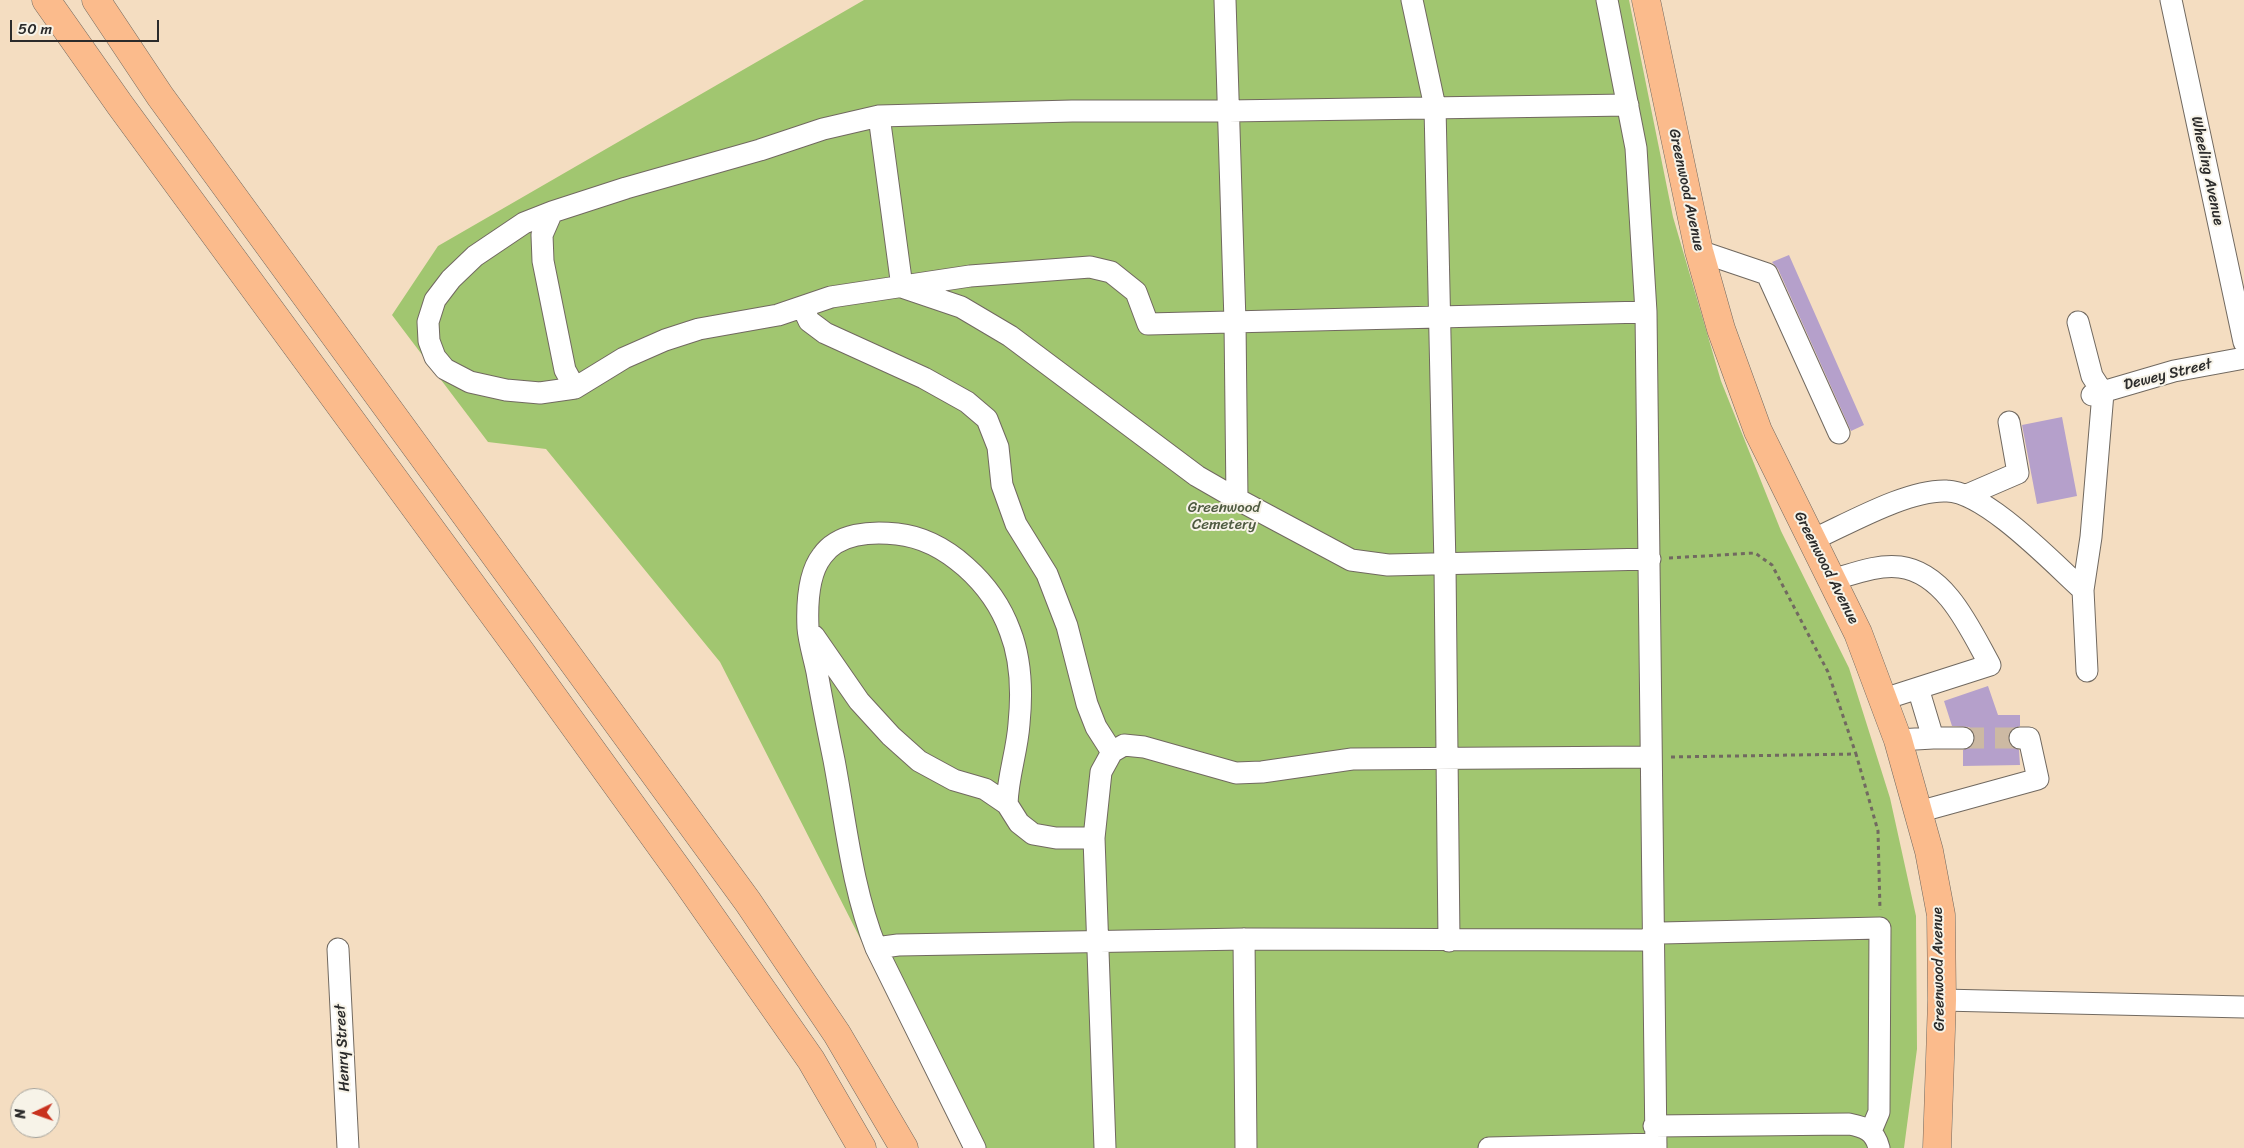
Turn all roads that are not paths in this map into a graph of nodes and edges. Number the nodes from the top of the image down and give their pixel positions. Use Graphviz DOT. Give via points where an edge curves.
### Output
graph roads {
  1 [pos="46,0"];
  2 [pos="96,0"];
  3 [pos="1225,0"];
  4 [pos="1412,0"];
  5 [pos="1607,0"];
  6 [pos="1646,0"];
  7 [pos="2171,0"];
  8 [pos="1628,105"];
  9 [pos="1435,107"];
  10 [pos="1228,111"];
  11 [pos="879,116"];
  12 [pos="552,212"];
  13 [pos="1699,251"];
  14 [pos="970,276"];
  15 [pos="902,286"];
  16 [pos="961,307"];
  17 [pos="803,308"];
  18 [pos="1646,312"];
  19 [pos="1440,316"];
  20 [pos="1235,322"];
  21 [pos="2078,322"];
  22 [pos="2244,342"];
  23 [pos="2244,358"];
  24 [pos="575,388"];
  25 [pos="2097,394"];
  26 [pos="2008,422"];
  27 [pos="1839,433"];
  28 [pos="1967,494"];
  29 [pos="1237,499"];
  30 [pos="1812,540"];
  31 [pos="1650,559"];
  32 [pos="1445,566"];
  33 [pos="1832,580"];
  34 [pos="2083,590"];
  35 [pos="808,628"];
  36 [pos="2087,671"];
  37 [pos="1918,688"];
  38 [pos="1884,698"];
  39 [pos="1933,738"];
  40 [pos="1963,738"];
  41 [pos="2020,738"];
  42 [pos="1898,740"];
  43 [pos="1112,752"];
  44 [pos="1651,757"];
  45 [pos="1448,759"];
  46 [pos="1007,804"];
  47 [pos="1918,812"];
  48 [pos="1094,838"];
  49 [pos="1653,937"];
  50 [pos="1244,939"];
  51 [pos="1100,941"];
  52 [pos="1449,941"];
  53 [pos="338,948"];
  54 [pos="876,948"];
  55 [pos="1942,1000"];
  56 [pos="2244,1006"];
  57 [pos="1656,1139"];
  58 [pos="1875,1139"];
  59 [pos="348,1148"];
  60 [pos="862,1148"];
  61 [pos="904,1148"];
  62 [pos="975,1148"];
  63 [pos="1105,1148"];
  64 [pos="1246,1148"];
  65 [pos="1490,1148"];
  66 [pos="1937,1148"];
  1 -- 60 [label="main road" via="684,878 811,1060"];
  2 -- 61 [label="main road" via="160,96 748,902 837,1034"];
  3 -- 10 [label="street"];
  4 -- 9 [label="street"];
  5 -- 8 [label="street"];
  6 -- 13 [label="main road, Greenwood Avenue"];
  7 -- 22 [label="street, Wheeling Avenue"];
  8 -- 9 [label="street"];
  8 -- 18 [label="street" via="1640,187"];
  9 -- 10 [label="street"];
  9 -- 19 [label="street"];
  10 -- 11 [label="street"];
  10 -- 20 [label="street"];
  11 -- 12 [label="street" via="823,129"];
  11 -- 15 [label="street"];
  12 -- 24 [label="street" via="542,235 543,262 565,370"];
  12 -- 24 [label="street" via="524,223 475,256 451,279 435,300 428,322 429,341 435,357 445,369 470,382 540,393"];
  13 -- 27 [label="street" via="1768,274"];
  13 -- 30 [label="main road, Greenwood Avenue" via="1721,329 1758,431"];
  14 -- 15 [label="street"];
  14 -- 16 [label="street"];
  14 -- 20 [label="street" via="1090,267 1111,272 1136,292 1148,324"];
  15 -- 16 [label="street"];
  15 -- 17 [label="street" via="831,297"];
  16 -- 29 [label="street" via="1010,336 1197,476"];
  17 -- 24 [label="street" via="699,329 664,340 624,358"];
  17 -- 43 [label="street" via="809,321 825,333 924,378 967,402 987,418 998,447 1002,485 1016,524 1047,574 1068,626 1093,720"];
  18 -- 19 [label="street"];
  18 -- 31 [label="street"];
  19 -- 20 [label="street"];
  19 -- 32 [label="street"];
  20 -- 29 [label="street"];
  21 -- 25 [label="street"];
  23 -- 25 [label="street, Dewey Street" via="2174,371"];
  25 -- 34 [label="street" via="2092,527"];
  26 -- 28 [label="street" via="2018,473"];
  28 -- 30 [label="street" via="1947,490 1911,496"];
  28 -- 34 [label="street" via="2012,525"];
  29 -- 32 [label="street" via="1351,560 1388,566"];
  30 -- 33 [label="main road, Greenwood Avenue"];
  31 -- 32 [label="street"];
  31 -- 44 [label="street"];
  32 -- 45 [label="street"];
  33 -- 37 [label="street" via="1873,568 1898,566 1916,571 1938,587 1962,614 1990,665"];
  33 -- 38 [label="main road, Greenwood Avenue"];
  34 -- 36 [label="street"];
  35 -- 46 [label="street" via="860,702 919,761 954,780 985,789"];
  35 -- 46 [label="street" via="814,573 822,556 839,542 856,534 883,532 909,535 958,560 994,601 1010,629 1017,656 1020,723 1008,778"];
  35 -- 54 [label="street" via="838,780 852,872"];
  37 -- 38 [label="street"];
  37 -- 39 [label="street"];
  38 -- 42 [label="main road, Greenwood Avenue"];
  39 -- 40 [label="street"];
  39 -- 42 [label="street"];
  41 -- 47 [label="street" via="2029,738 2038,779"];
  42 -- 47 [label="main road, Greenwood Avenue"];
  43 -- 45 [label="street" via="1124,745 1144,747 1236,773 1352,759"];
  43 -- 48 [label="street" via="1101,772"];
  44 -- 45 [label="street"];
  44 -- 49 [label="street"];
  45 -- 52 [label="street"];
  46 -- 48 [label="street" via="1019,823 1033,834"];
  47 -- 55 [label="main road, Greenwood Avenue" via="1941,915"];
  48 -- 51 [label="street"];
  49 -- 52 [label="street" via="1644,940"];
  49 -- 57 [label="street"];
  49 -- 58 [label="street" via="1661,934 1880,928 1879,1112"];
  50 -- 51 [label="street"];
  50 -- 52 [label="street"];
  50 -- 64 [label="street"];
  51 -- 54 [label="street"];
  51 -- 63 [label="street"];
  53 -- 59 [label="street, Henry Street"];
  54 -- 62 [label="street"];
  55 -- 56 [label="street"];
  55 -- 66 [label="main road, Greenwood Avenue"];
  57 -- 58 [label="street" via="1849,1124"];
  57 -- 65 [label="street"];
}
